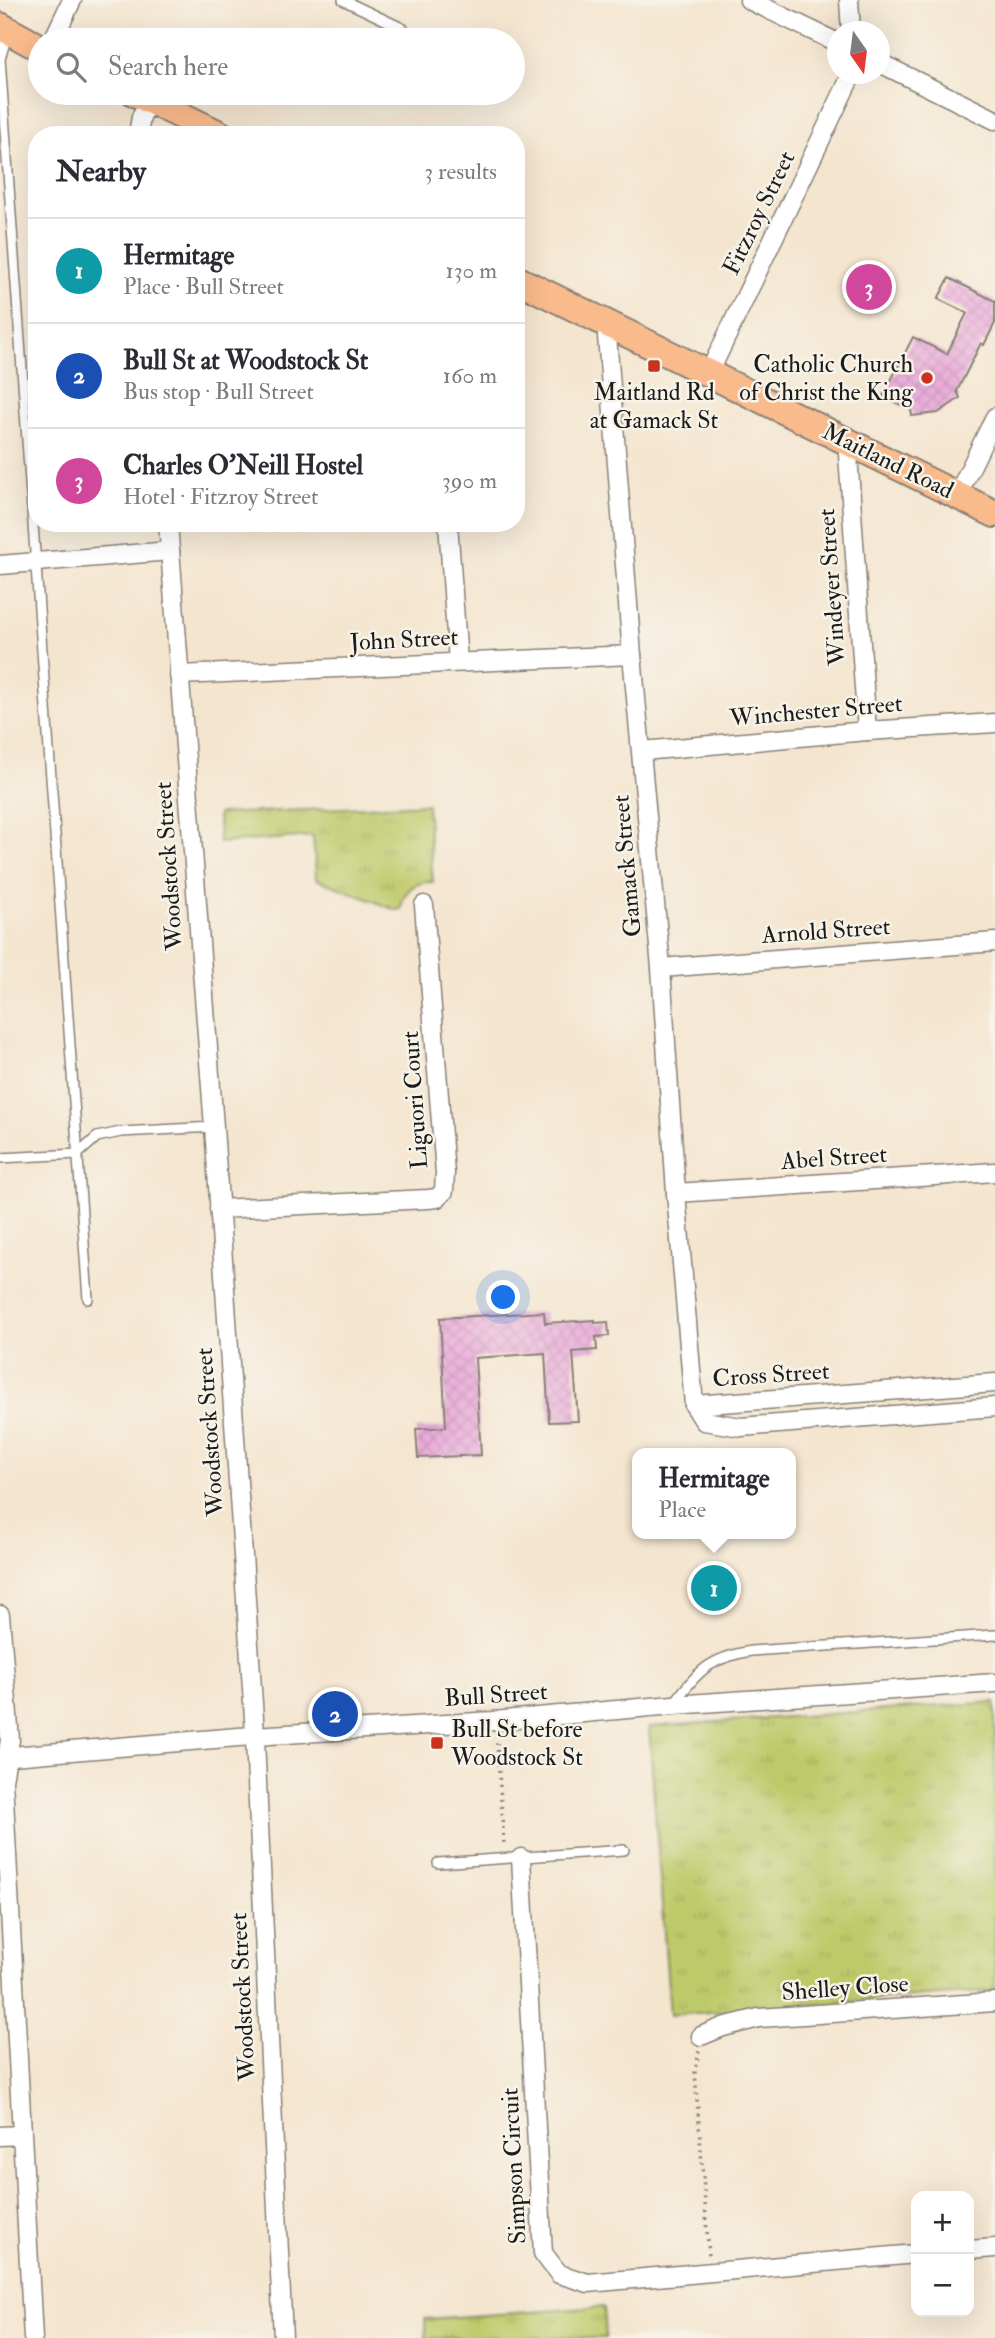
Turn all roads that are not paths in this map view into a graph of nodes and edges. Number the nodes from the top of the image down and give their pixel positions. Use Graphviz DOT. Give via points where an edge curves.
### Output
graph roads {
  1 [pos="72,0"];
  2 [pos="343,0"];
  3 [pos="749,0"];
  4 [pos="849,0"];
  5 [pos="850,21"];
  6 [pos="59,28"];
  7 [pos="402,28"];
  8 [pos="4,29"];
  9 [pos="827,38"];
  10 [pos="28,42"];
  11 [pos="890,68"];
  12 [pos="847,84"];
  13 [pos="142,105"];
  14 [pos="160,105"];
  15 [pos="995,120"];
  16 [pos="140,126"];
  17 [pos="203,126"];
  18 [pos="525,283"];
  19 [pos="606,323"];
  20 [pos="709,373"];
  21 [pos="995,416"];
  22 [pos="28,440"];
  23 [pos="847,440"];
  24 [pos="957,495"];
  25 [pos="995,514"];
  26 [pos="35,532"];
  27 [pos="169,532"];
  28 [pos="449,532"];
  29 [pos="170,551"];
  30 [pos="37,562"];
  31 [pos="0,565"];
  32 [pos="632,655"];
  33 [pos="458,662"];
  34 [pos="179,675"];
  35 [pos="995,723"];
  36 [pos="867,731"];
  37 [pos="642,751"];
  38 [pos="424,905"];
  39 [pos="995,942"];
  40 [pos="661,968"];
  41 [pos="214,1127"];
  42 [pos="78,1154"];
  43 [pos="0,1158"];
  44 [pos="995,1172"];
  45 [pos="676,1193"];
  46 [pos="219,1209"];
  47 [pos="88,1299"];
  48 [pos="995,1383"];
  49 [pos="694,1405"];
  50 [pos="995,1407"];
  51 [pos="0,1615"];
  52 [pos="995,1635"];
  53 [pos="995,1683"];
  54 [pos="673,1705"];
  55 [pos="255,1736"];
  56 [pos="4,1756"];
  57 [pos="624,1850"];
  58 [pos="521,1858"];
  59 [pos="438,1863"];
  60 [pos="995,2002"];
  61 [pos="701,2036"];
  62 [pos="21,2134"];
  63 [pos="0,2136"];
  64 [pos="995,2248"];
  65 [pos="974,2250"];
  66 [pos="911,2254"];
  67 [pos="33,2338"];
  68 [pos="283,2338"];
  1 -- 6 [label="street"];
  2 -- 7 [label="lane"];
  3 -- 9 [label="street"];
  4 -- 5 [label="street"];
  8 -- 10 [label="main road"];
  8 -- 22 [label="lane" via="0,59"];
  11 -- 15 [label="street"];
  12 -- 20 [label="street, Fitzroy Street"];
  13 -- 16 [label="street"];
  14 -- 17 [label="main road"];
  18 -- 19 [label="main road, Maitland Road"];
  19 -- 20 [label="main road, Maitland Road"];
  19 -- 32 [label="street, Gamack Street"];
  20 -- 23 [label="main road, Maitland Road"];
  21 -- 24 [label="street"];
  23 -- 24 [label="main road, Maitland Road"];
  23 -- 36 [label="street, Windeyer Street"];
  24 -- 25 [label="main road, Maitland Road"];
  26 -- 30 [label="lane"];
  27 -- 29 [label="street, Woodstock Street"];
  28 -- 33 [label="street"];
  29 -- 30 [label="street"];
  29 -- 34 [label="street, Woodstock Street"];
  30 -- 31 [label="street"];
  30 -- 42 [label="lane"];
  32 -- 33 [label="street, John Street"];
  32 -- 37 [label="street, Gamack Street"];
  33 -- 34 [label="street, John Street"];
  34 -- 41 [label="street, Woodstock Street"];
  35 -- 36 [label="street, Winchester Street"];
  36 -- 37 [label="street, Winchester Street"];
  37 -- 40 [label="street, Gamack Street"];
  38 -- 46 [label="street, Liguori Court" via="444,1191 428,1199"];
  39 -- 40 [label="street, Arnold Street"];
  40 -- 45 [label="street, Gamack Street"];
  41 -- 42 [label="lane" via="121,1132 97,1138"];
  41 -- 46 [label="street, Woodstock Street"];
  42 -- 43 [label="lane"];
  42 -- 47 [label="lane"];
  44 -- 45 [label="street, Abel Street"];
  45 -- 49 [label="street, Gamack Street"];
  46 -- 55 [label="street, Woodstock Street"];
  48 -- 49 [label="street, Cross Street"];
  49 -- 50 [label="street, Cross Street" via="704,1421 741,1427"];
  51 -- 56 [label="street" via="10,1740"];
  52 -- 54 [label="lane" via="727,1655 706,1665"];
  53 -- 54 [label="street, Bull Street"];
  54 -- 55 [label="street, Bull Street"];
  55 -- 56 [label="street, Bull Street"];
  55 -- 68 [label="street, Woodstock Street"];
  56 -- 62 [label="street"];
  57 -- 58 [label="lane"];
  58 -- 59 [label="lane"];
  58 -- 66 [label="street, Simpson Circuit" via="542,2253 559,2274 588,2283"];
  60 -- 61 [label="street, Shelley Close" via="759,2018"];
  62 -- 63 [label="street"];
  62 -- 67 [label="street"];
  64 -- 65 [label="street"];
}
